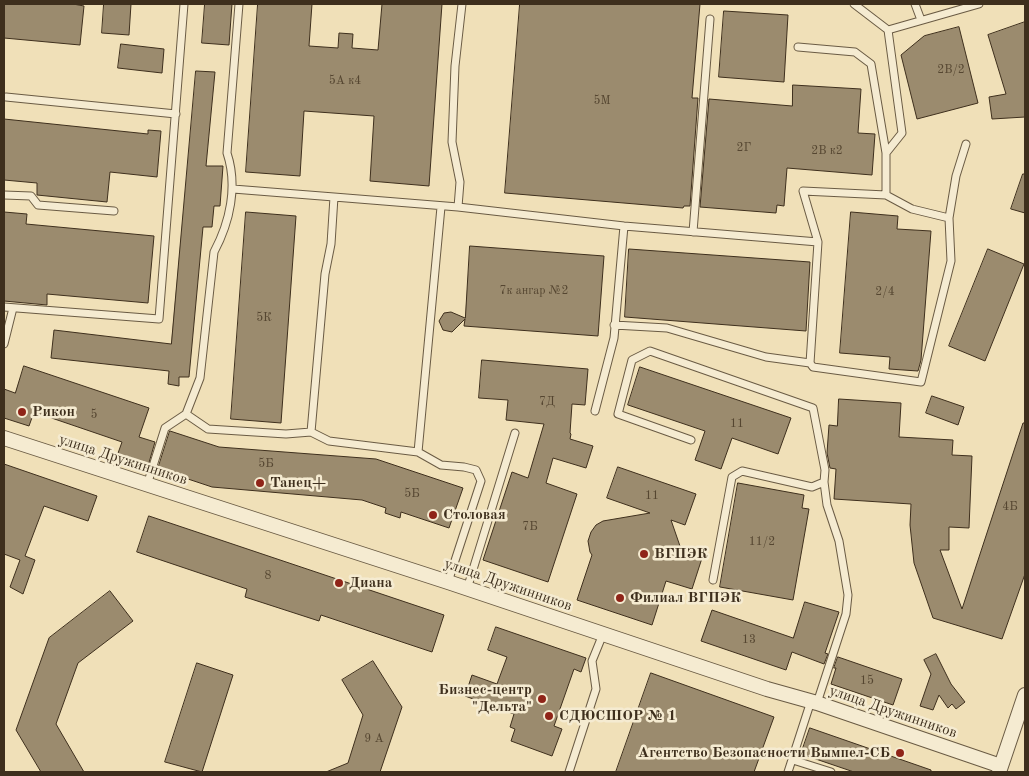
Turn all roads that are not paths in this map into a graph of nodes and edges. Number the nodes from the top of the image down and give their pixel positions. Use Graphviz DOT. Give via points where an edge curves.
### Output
graph roads {
  1 [pos="184,4"];
  2 [pos="239,4"];
  3 [pos="462,4"];
  4 [pos="854,4"];
  5 [pos="915,4"];
  6 [pos="979,4"];
  7 [pos="969,5"];
  8 [pos="710,19"];
  9 [pos="921,20"];
  10 [pos="888,30"];
  11 [pos="798,47"];
  12 [pos="6,97"];
  13 [pos="176,114"];
  14 [pos="966,144"];
  15 [pos="886,153"];
  16 [pos="233,189"];
  17 [pos="4,195"];
  18 [pos="886,195"];
  19 [pos="334,197"];
  20 [pos="441,207"];
  21 [pos="458,207"];
  22 [pos="114,211"];
  23 [pos="949,218"];
  24 [pos="624,226"];
  25 [pos="693,232"];
  26 [pos="818,242"];
  27 [pos="4,307"];
  28 [pos="13,308"];
  29 [pos="614,325"];
  30 [pos="4,344"];
  31 [pos="810,363"];
  32 [pos="595,411"];
  33 [pos="186,414"];
  34 [pos="311,432"];
  35 [pos="515,433"];
  36 [pos="4,438"];
  37 [pos="691,440"];
  38 [pos="418,452"];
  39 [pos="824,482"];
  40 [pos="147,486"];
  41 [pos="714,580"];
  42 [pos="448,582"];
  43 [pos="467,589"];
  44 [pos="603,634"];
  45 [pos="1025,698"];
  46 [pos="814,702"];
  47 [pos="793,760"];
  48 [pos="1000,769"];
  49 [pos="569,772"];
  50 [pos="788,772"];
  51 [pos="831,772"];
  1 -- 13 [label="lane"];
  2 -- 16 [label="lane" via="227,153"];
  3 -- 21 [label="lane" via="455,66 452,142 460,182"];
  4 -- 10 [label="lane"];
  5 -- 9 [label="lane"];
  6 -- 7 [label="lane"];
  7 -- 9 [label="lane"];
  8 -- 25 [label="lane"];
  9 -- 10 [label="lane"];
  10 -- 15 [label="lane" via="902,133"];
  11 -- 15 [label="lane" via="855,52 871,64"];
  12 -- 13 [label="lane"];
  13 -- 28 [label="lane" via="159,319"];
  14 -- 23 [label="lane" via="956,176"];
  15 -- 18 [label="lane"];
  16 -- 19 [label="lane"];
  16 -- 33 [label="lane" via="224,234 214,252 200,378"];
  17 -- 22 [label="lane" via="31,196 38,205"];
  18 -- 23 [label="lane" via="912,209"];
  18 -- 26 [label="lane" via="803,191"];
  19 -- 20 [label="lane"];
  19 -- 34 [label="lane"];
  20 -- 21 [label="lane"];
  20 -- 38 [label="lane"];
  21 -- 24 [label="lane"];
  23 -- 31 [label="lane" via="950,262 921,382 813,367"];
  24 -- 25 [label="lane"];
  24 -- 29 [label="lane"];
  25 -- 26 [label="lane"];
  26 -- 31 [label="lane"];
  27 -- 28 [label="lane"];
  28 -- 30 [label="lane"];
  29 -- 31 [label="lane" via="667,328 766,357"];
  29 -- 32 [label="lane" via="614,338"];
  33 -- 34 [label="lane" via="208,429 286,434"];
  33 -- 40 [label="lane" via="165,428"];
  34 -- 38 [label="lane" via="329,442"];
  35 -- 43 [label="lane"];
  36 -- 40 [label="street, улица Дружинников"];
  37 -- 39 [label="lane" via="618,414 632,360 650,351 812,408 825,470"];
  38 -- 42 [label="lane" via="441,465 476,470 481,481 460,536"];
  39 -- 41 [label="lane" via="812,486 742,471 732,476"];
  39 -- 46 [label="lane" via="826,505 838,541 848,595 846,614"];
  40 -- 42 [label="street, улица Дружинников"];
  42 -- 43 [label="street, улица Дружинников"];
  43 -- 44 [label="street, улица Дружинников"];
  44 -- 46 [label="street, улица Дружинников"];
  44 -- 49 [label="lane" via="592,661 596,689"];
  45 -- 48 [label="street"];
  46 -- 47 [label="lane"];
  46 -- 48 [label="street, улица Дружинников"];
  47 -- 50 [label="lane"];
  47 -- 51 [label="lane"];
}
